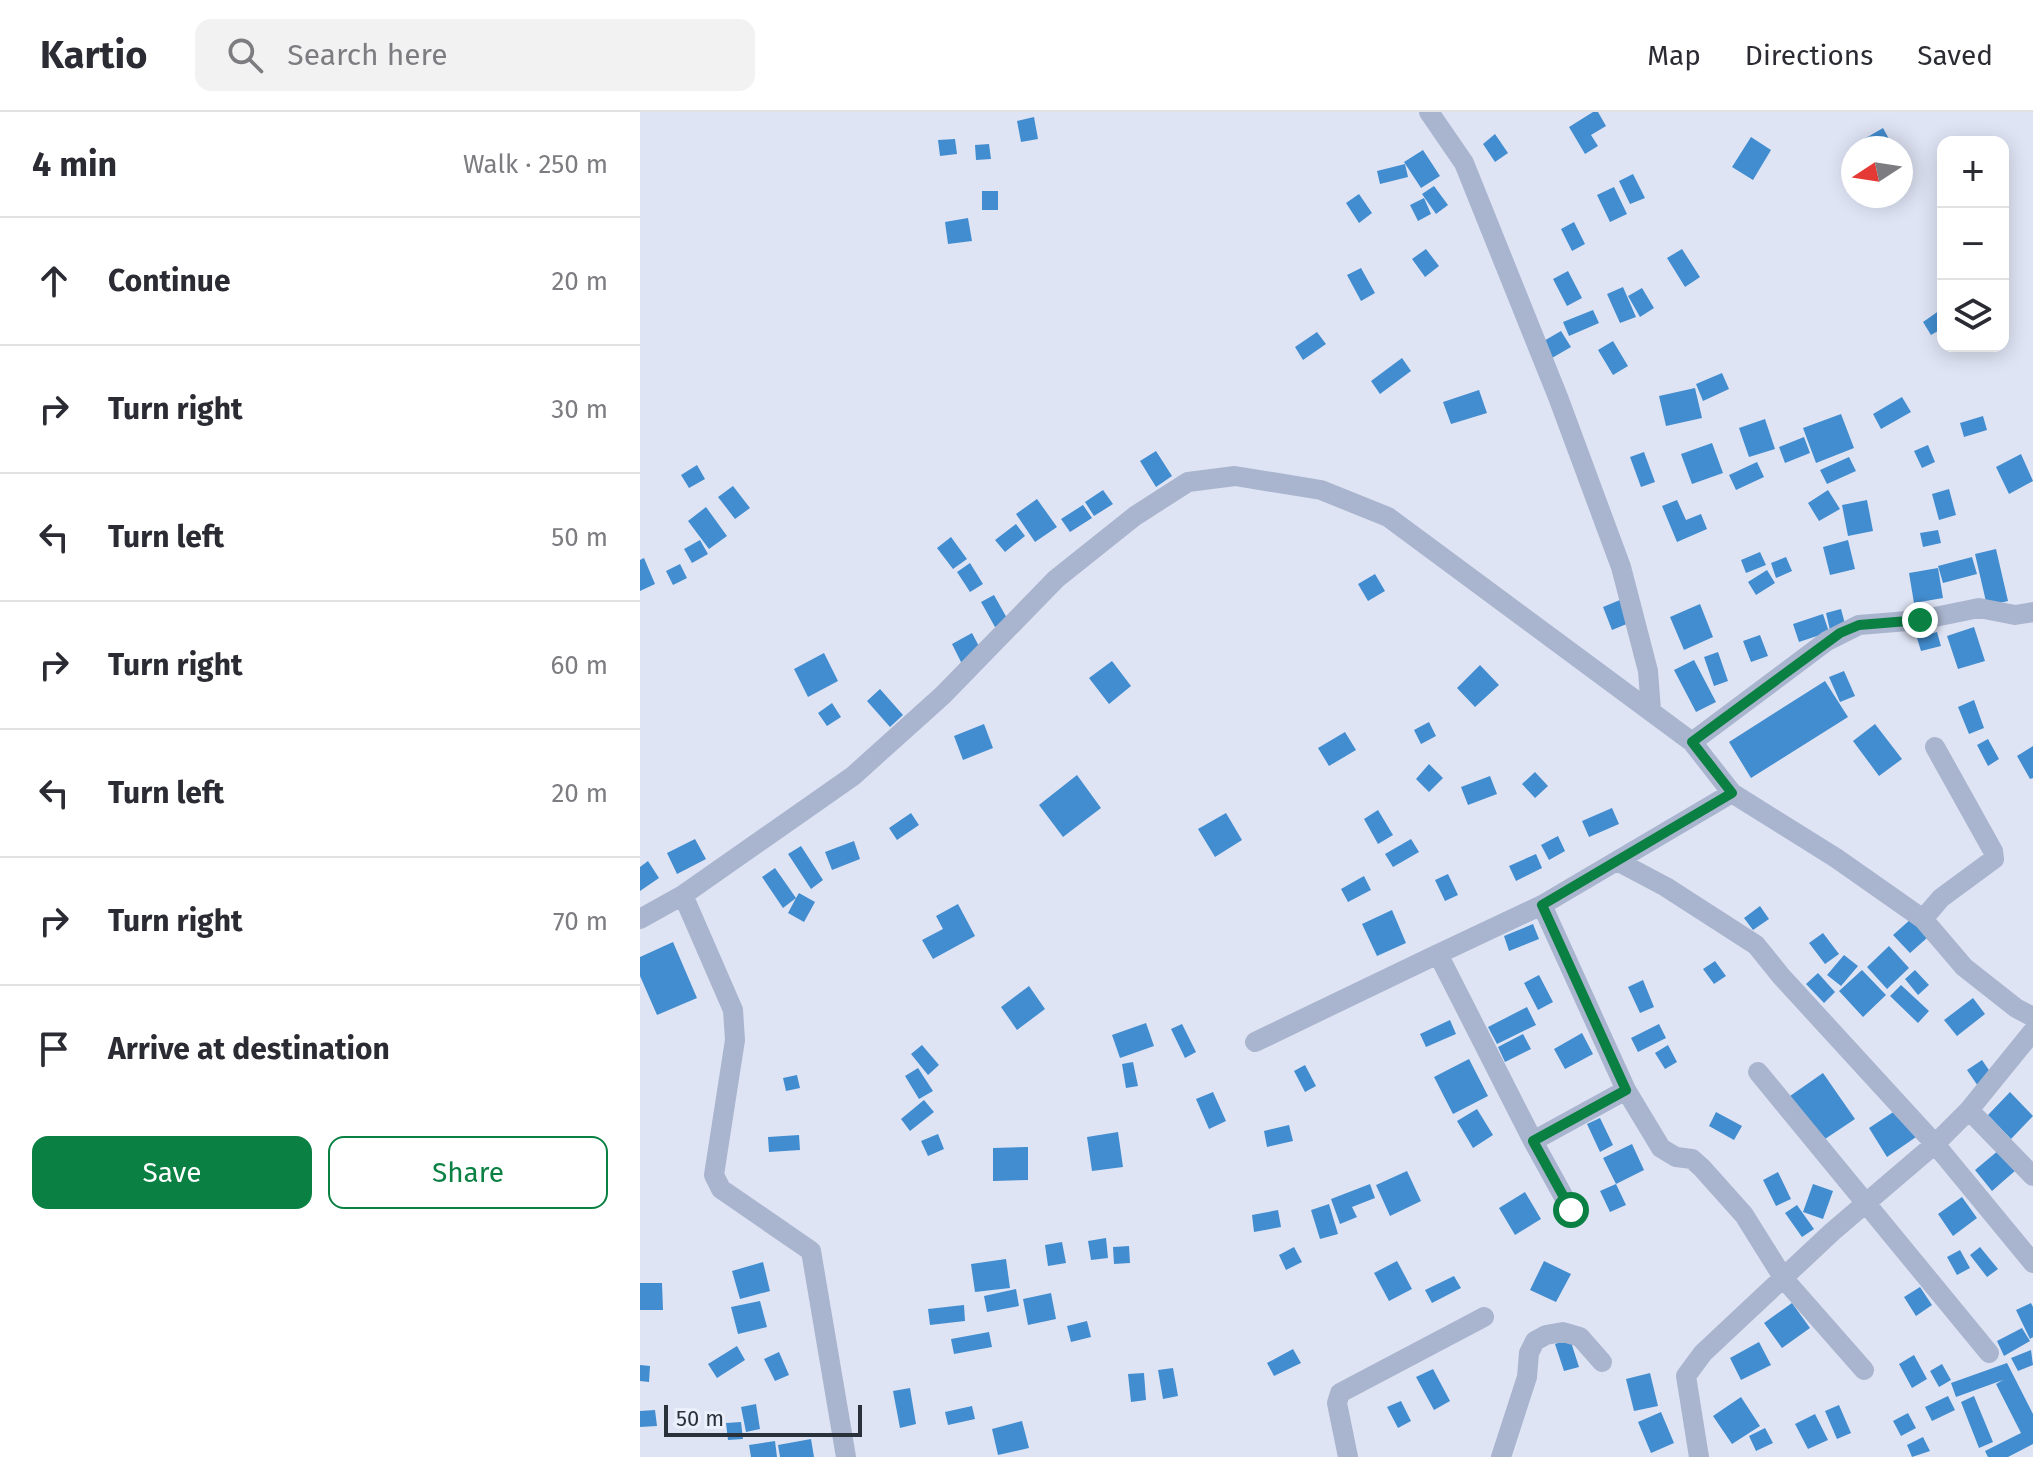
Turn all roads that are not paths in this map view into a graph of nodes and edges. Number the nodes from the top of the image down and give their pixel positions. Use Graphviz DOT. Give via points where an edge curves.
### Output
graph roads {
  1 [pos="1429,112"];
  2 [pos="2033,612"];
  3 [pos="1651,710"];
  4 [pos="1692,742"];
  5 [pos="1935,747"];
  6 [pos="1732,793"];
  7 [pos="1617,861"];
  8 [pos="683,895"];
  9 [pos="1542,905"];
  10 [pos="640,919"];
  11 [pos="1923,919"];
  12 [pos="1438,954"];
  13 [pos="2033,1017"];
  14 [pos="2033,1031"];
  15 [pos="1255,1042"];
  16 [pos="1758,1072"];
  17 [pos="1626,1090"];
  18 [pos="1969,1110"];
  19 [pos="1533,1141"];
  20 [pos="1935,1144"];
  21 [pos="2033,1176"];
  22 [pos="1866,1204"];
  23 [pos="1571,1210"];
  24 [pos="2033,1263"];
  25 [pos="1784,1279"];
  26 [pos="1484,1317"];
  27 [pos="1989,1353"];
  28 [pos="1602,1362"];
  29 [pos="1864,1370"];
  30 [pos="1696,1456"];
  31 [pos="846,1457"];
  32 [pos="1348,1457"];
  33 [pos="1501,1457"];
  1 -- 3 [label="street" via="1464,163 1611,538 1648,671"];
  2 -- 4 [label="street" via="2015,615 1979,608 1859,625 1827,641"];
  3 -- 4 [label="street"];
  3 -- 8 [label="street" via="1388,517 1321,490 1235,476 1188,482 1056,579 943,695 853,776"];
  4 -- 6 [label="street"];
  5 -- 11 [label="street" via="1994,859 1941,898"];
  6 -- 7 [label="street"];
  6 -- 11 [label="street"];
  7 -- 9 [label="street"];
  7 -- 20 [label="street" via="1756,945"];
  8 -- 10 [label="street"];
  8 -- 31 [label="street" via="733,1010 735,1040 714,1175 721,1189 811,1251"];
  9 -- 12 [label="street"];
  9 -- 17 [label="street"];
  11 -- 13 [label="street" via="1964,967"];
  12 -- 15 [label="street"];
  12 -- 19 [label="street"];
  14 -- 18 [label="street"];
  16 -- 22 [label="street"];
  17 -- 19 [label="street"];
  17 -- 25 [label="street" via="1661,1148 1692,1159 1744,1215"];
  18 -- 20 [label="street"];
  18 -- 21 [label="street"];
  19 -- 23 [label="street"];
  20 -- 22 [label="street"];
  20 -- 24 [label="street"];
  22 -- 25 [label="street"];
  22 -- 27 [label="street"];
  25 -- 29 [label="street"];
  25 -- 30 [label="street" via="1703,1353 1686,1376"];
  26 -- 32 [label="street" via="1340,1393 1337,1403"];
  28 -- 33 [label="street" via="1580,1337 1563,1332 1535,1341"];
}
